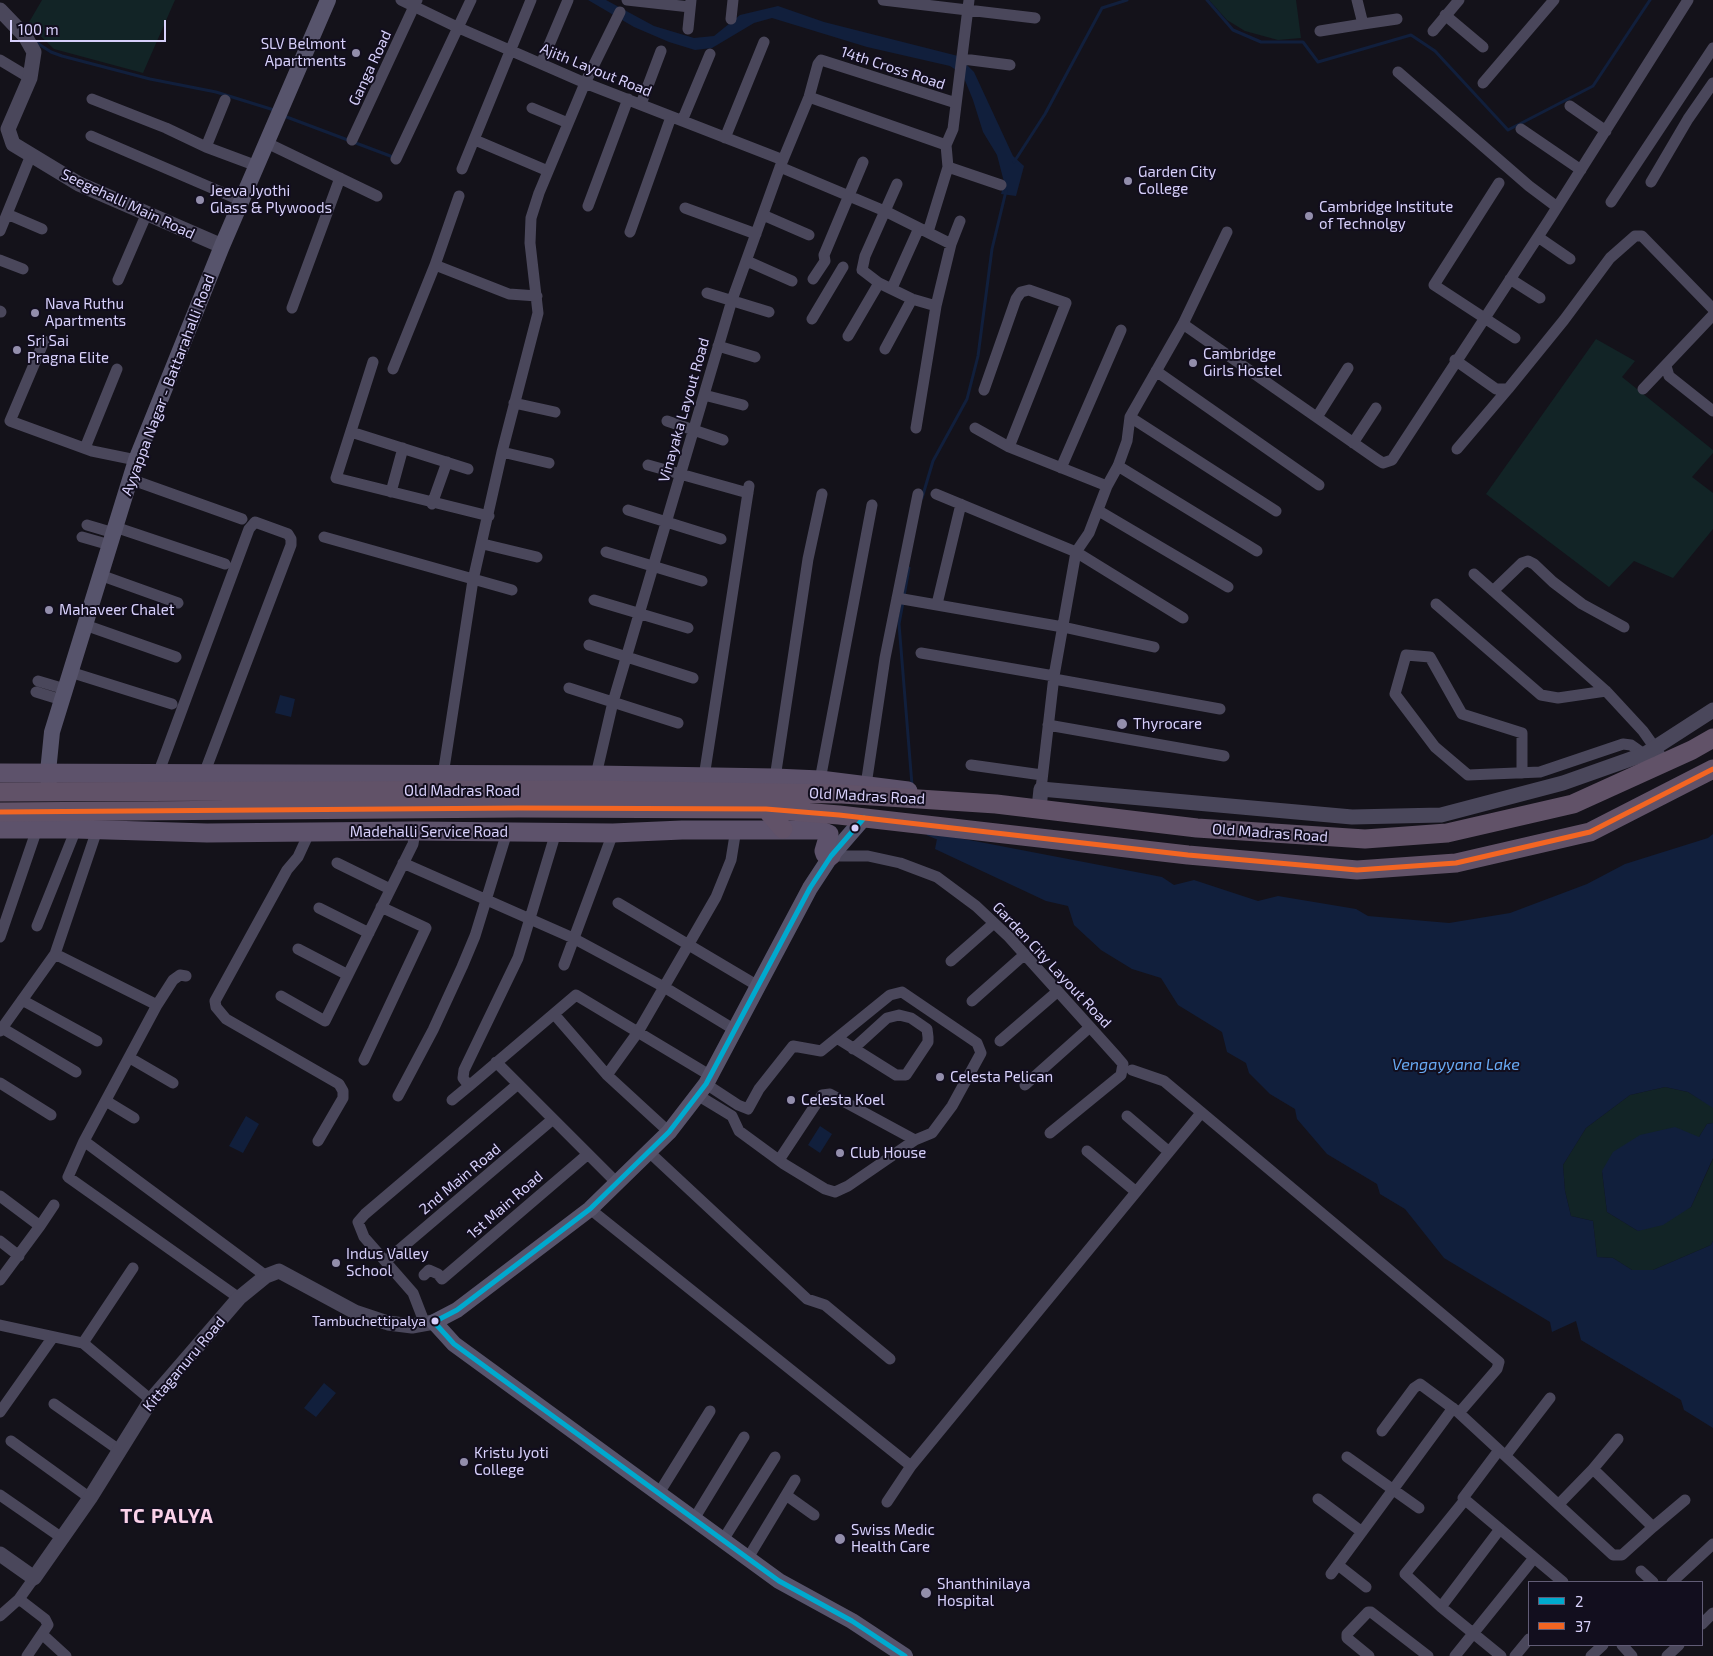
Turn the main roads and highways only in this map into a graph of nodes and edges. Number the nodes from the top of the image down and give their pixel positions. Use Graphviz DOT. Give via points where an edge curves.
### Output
graph roads {
  1 [pos="328,0"];
  2 [pos="1713,738"];
  3 [pos="1713,770"];
  4 [pos="48,772"];
  5 [pos="0,773"];
  6 [pos="0,792"];
  7 [pos="50,792"];
  8 [pos="940,800"];
  9 [pos="766,809"];
  10 [pos="0,812"];
  11 [pos="50,813"];
  12 [pos="864,818"];
  13 [pos="0,829"];
  14 [pos="783,829"];
  15 [pos="831,856"];
  16 [pos="905,1656"];
  1 -- 4 [label="main road, Ayyappa Nagar - Battarahalli Road" via="222,246 136,460 52,732"];
  2 -- 8 [label="highway, Old Madras Road" via="1655,758 1573,804 1447,833 1365,840 1197,828 1039,808"];
  3 -- 12 [label="highway, Old Madras Road" via="1590,832 1456,863 1357,870 1188,856"];
  4 -- 5 [label="main road"];
  4 -- 7 [label="main road, Ayyappa Nagar - Battarahalli Road"];
  4 -- 8 [label="main road" via="774,778 920,792"];
  6 -- 7 [label="highway, Old Madras Road"];
  7 -- 8 [label="highway, Old Madras Road" via="591,790 842,794"];
  7 -- 11 [label="main road, Ayyappa Nagar - Battarahalli Road"];
  9 -- 11 [label="highway, Old Madras Road"];
  9 -- 12 [label="highway, Old Madras Road"];
  9 -- 14 [label="highway"];
  10 -- 11 [label="highway, Old Madras Road"];
  12 -- 15 [label="main road"];
  13 -- 14 [label="main road, Madehalli Service Road" via="208,833 613,833"];
  14 -- 15 [label="main road, Madehalli Service Road" via="825,831 829,834 824,851"];
  15 -- 16 [label="main road" via="810,888 705,1085 669,1132 590,1209 458,1310 430,1323 454,1344 779,1581 852,1621"];
}
